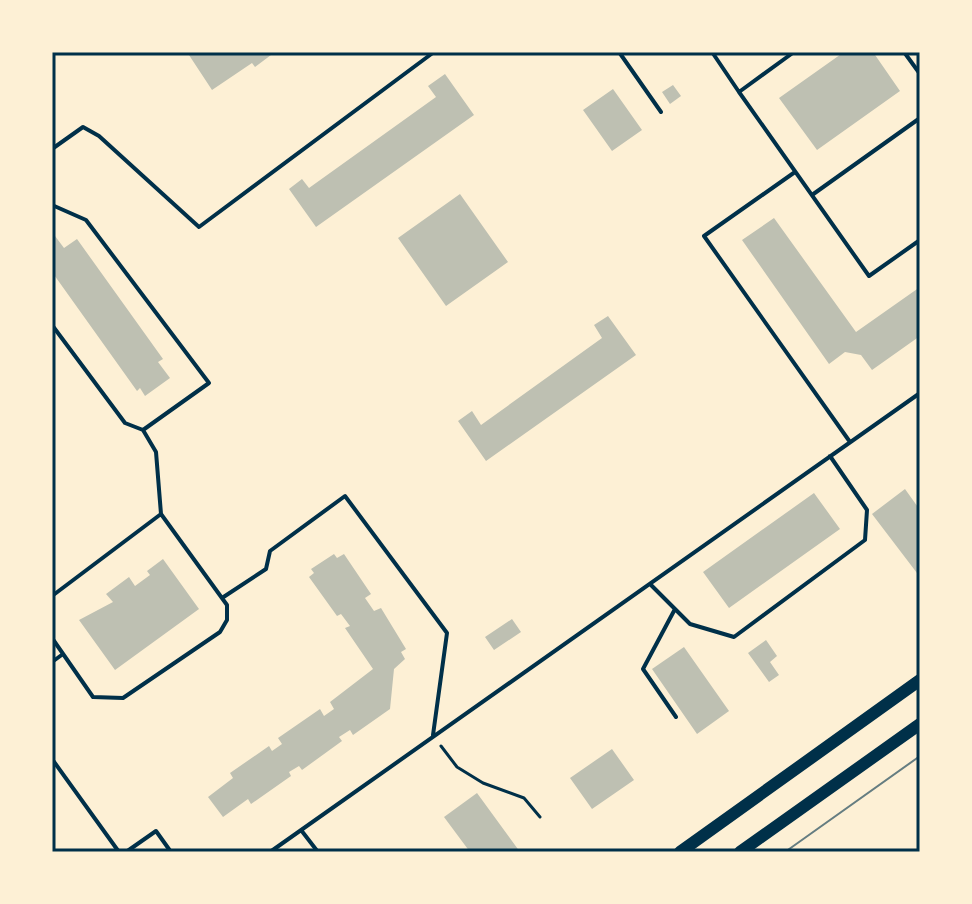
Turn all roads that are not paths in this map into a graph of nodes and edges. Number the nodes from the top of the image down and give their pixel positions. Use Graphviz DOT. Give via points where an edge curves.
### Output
graph roads {
  1 [pos="434,52"];
  2 [pos="619,52"];
  3 [pos="712,52"];
  4 [pos="794,52"];
  5 [pos="904,52"];
  6 [pos="920,74"];
  7 [pos="739,92"];
  8 [pos="661,112"];
  9 [pos="920,118"];
  10 [pos="52,149"];
  11 [pos="795,172"];
  12 [pos="812,195"];
  13 [pos="52,205"];
  14 [pos="920,240"];
  15 [pos="52,325"];
  16 [pos="920,393"];
  17 [pos="143,430"];
  18 [pos="850,442"];
  19 [pos="830,456"];
  20 [pos="161,514"];
  21 [pos="650,584"];
  22 [pos="52,596"];
  23 [pos="222,598"];
  24 [pos="675,609"];
  25 [pos="52,638"];
  26 [pos="63,654"];
  27 [pos="52,662"];
  28 [pos="920,680"];
  29 [pos="676,717"];
  30 [pos="920,724"];
  31 [pos="433,737"];
  32 [pos="52,759"];
  33 [pos="301,830"];
  34 [pos="119,852"];
  35 [pos="126,852"];
  36 [pos="171,852"];
  37 [pos="270,852"];
  38 [pos="318,852"];
  39 [pos="680,852"];
  40 [pos="740,852"];
  1 -- 10 [label="lane" via="199,227 83,127"];
  2 -- 8 [label="lane"];
  3 -- 7 [label="lane"];
  4 -- 7 [label="lane"];
  5 -- 6 [label="lane"];
  7 -- 11 [label="lane"];
  9 -- 12 [label="lane"];
  11 -- 12 [label="lane"];
  11 -- 18 [label="lane" via="704,236"];
  12 -- 14 [label="lane" via="869,276"];
  13 -- 17 [label="lane" via="86,220 209,383"];
  15 -- 17 [label="lane" via="125,423"];
  16 -- 18 [label="lane"];
  17 -- 20 [label="lane" via="156,452"];
  18 -- 19 [label="lane"];
  19 -- 21 [label="lane"];
  19 -- 24 [label="lane" via="867,510 865,540 734,637 690,624"];
  20 -- 22 [label="lane"];
  20 -- 23 [label="lane"];
  21 -- 24 [label="lane"];
  21 -- 31 [label="lane"];
  23 -- 26 [label="lane" via="227,620 220,632 123,698 93,697"];
  23 -- 31 [label="lane" via="266,569 270,551 345,496 447,633"];
  24 -- 29 [label="lane" via="643,669"];
  25 -- 26 [label="lane"];
  26 -- 27 [label="lane"];
  28 -- 39 [label="main road"];
  30 -- 40 [label="main road"];
  31 -- 33 [label="lane"];
  32 -- 34 [label="lane"];
  33 -- 37 [label="lane"];
  33 -- 38 [label="lane"];
  35 -- 36 [label="lane" via="156,831"];
}
